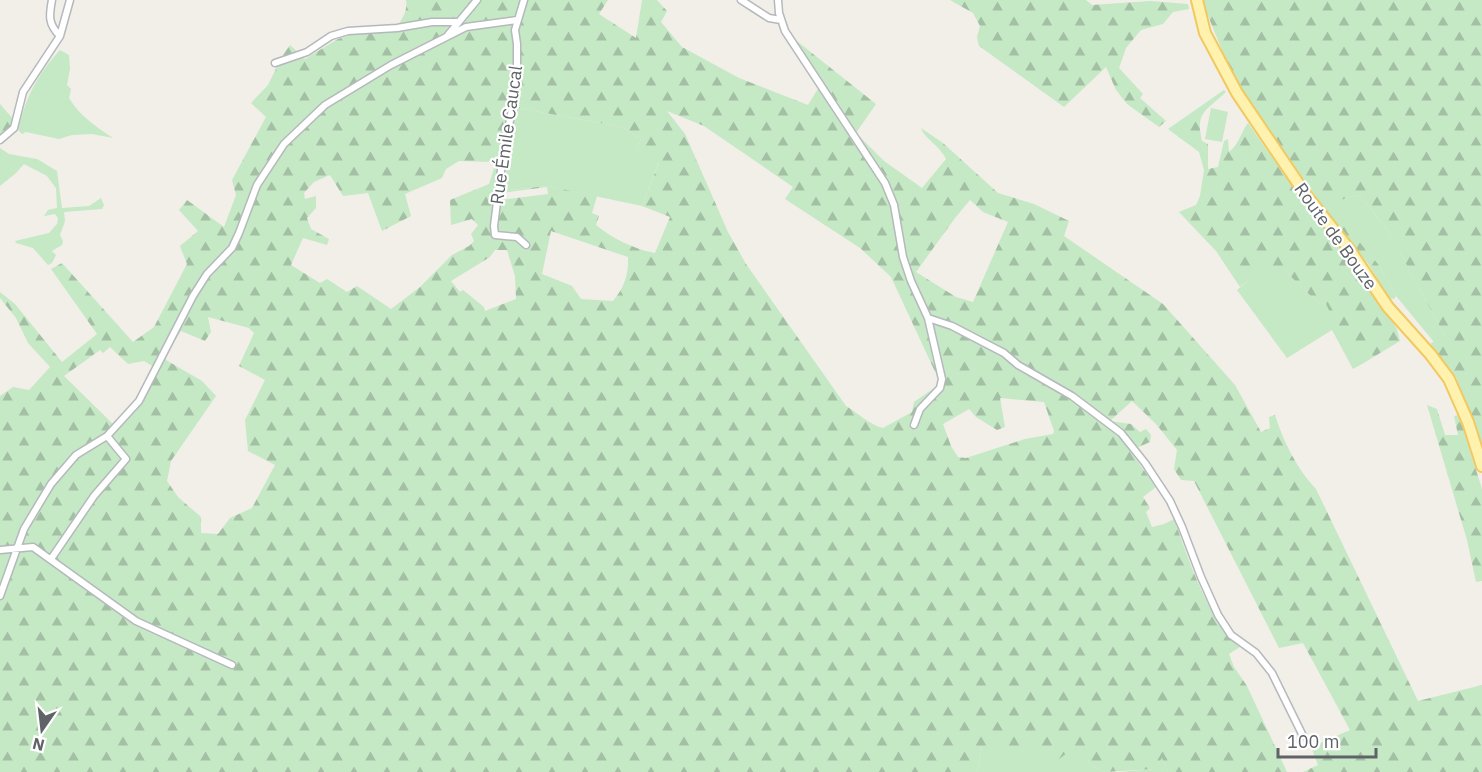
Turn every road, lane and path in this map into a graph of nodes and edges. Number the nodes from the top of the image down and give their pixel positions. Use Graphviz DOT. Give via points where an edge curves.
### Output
graph roads {
  1 [pos="52,0"];
  2 [pos="70,0"];
  3 [pos="477,0"];
  4 [pos="524,0"];
  5 [pos="741,0"];
  6 [pos="778,0"];
  7 [pos="1197,0"];
  8 [pos="517,20"];
  9 [pos="781,20"];
  10 [pos="457,22"];
  11 [pos="60,36"];
  12 [pos="445,38"];
  13 [pos="275,63"];
  14 [pos="0,140"];
  15 [pos="526,245"];
  16 [pos="928,318"];
  17 [pos="914,425"];
  18 [pos="107,436"];
  19 [pos="1482,466"];
  20 [pos="16,548"];
  21 [pos="0,550"];
  22 [pos="51,559"];
  23 [pos="0,596"];
  24 [pos="232,665"];
  25 [pos="1304,736"];
  1 -- 11 [label="street" via="50,24"];
  2 -- 11 [label="street"];
  3 -- 10 [label="street"];
  4 -- 8 [label="street, Rue Émile Caucal"];
  5 -- 9 [label="street" via="769,18"];
  6 -- 9 [label="street"];
  7 -- 19 [label="main road, Route de Bouze" via="1205,33 1243,102 1388,307 1449,379"];
  8 -- 12 [label="street" via="466,27"];
  8 -- 15 [label="street, Rue Émile Caucal" via="516,81 494,226 495,235 517,237"];
  9 -- 16 [label="street" via="885,183 894,205 903,257"];
  10 -- 12 [label="street"];
  10 -- 13 [label="street" via="348,31"];
  11 -- 14 [label="street" via="27,84 14,128"];
  12 -- 18 [label="street" via="325,105 284,144 257,185 232,248 207,274 193,296 139,401"];
  16 -- 17 [label="street" via="942,379 940,388 920,409"];
  16 -- 25 [label="street" via="1004,353 1121,433 1170,501 1218,615 1231,635 1256,653 1272,673"];
  18 -- 20 [label="street" via="76,455 51,484"];
  18 -- 22 [label="street" via="126,459 94,496"];
  20 -- 21 [label="street"];
  20 -- 22 [label="street" via="33,547"];
  20 -- 23 [label="street"];
  22 -- 24 [label="street" via="136,621"];
}
